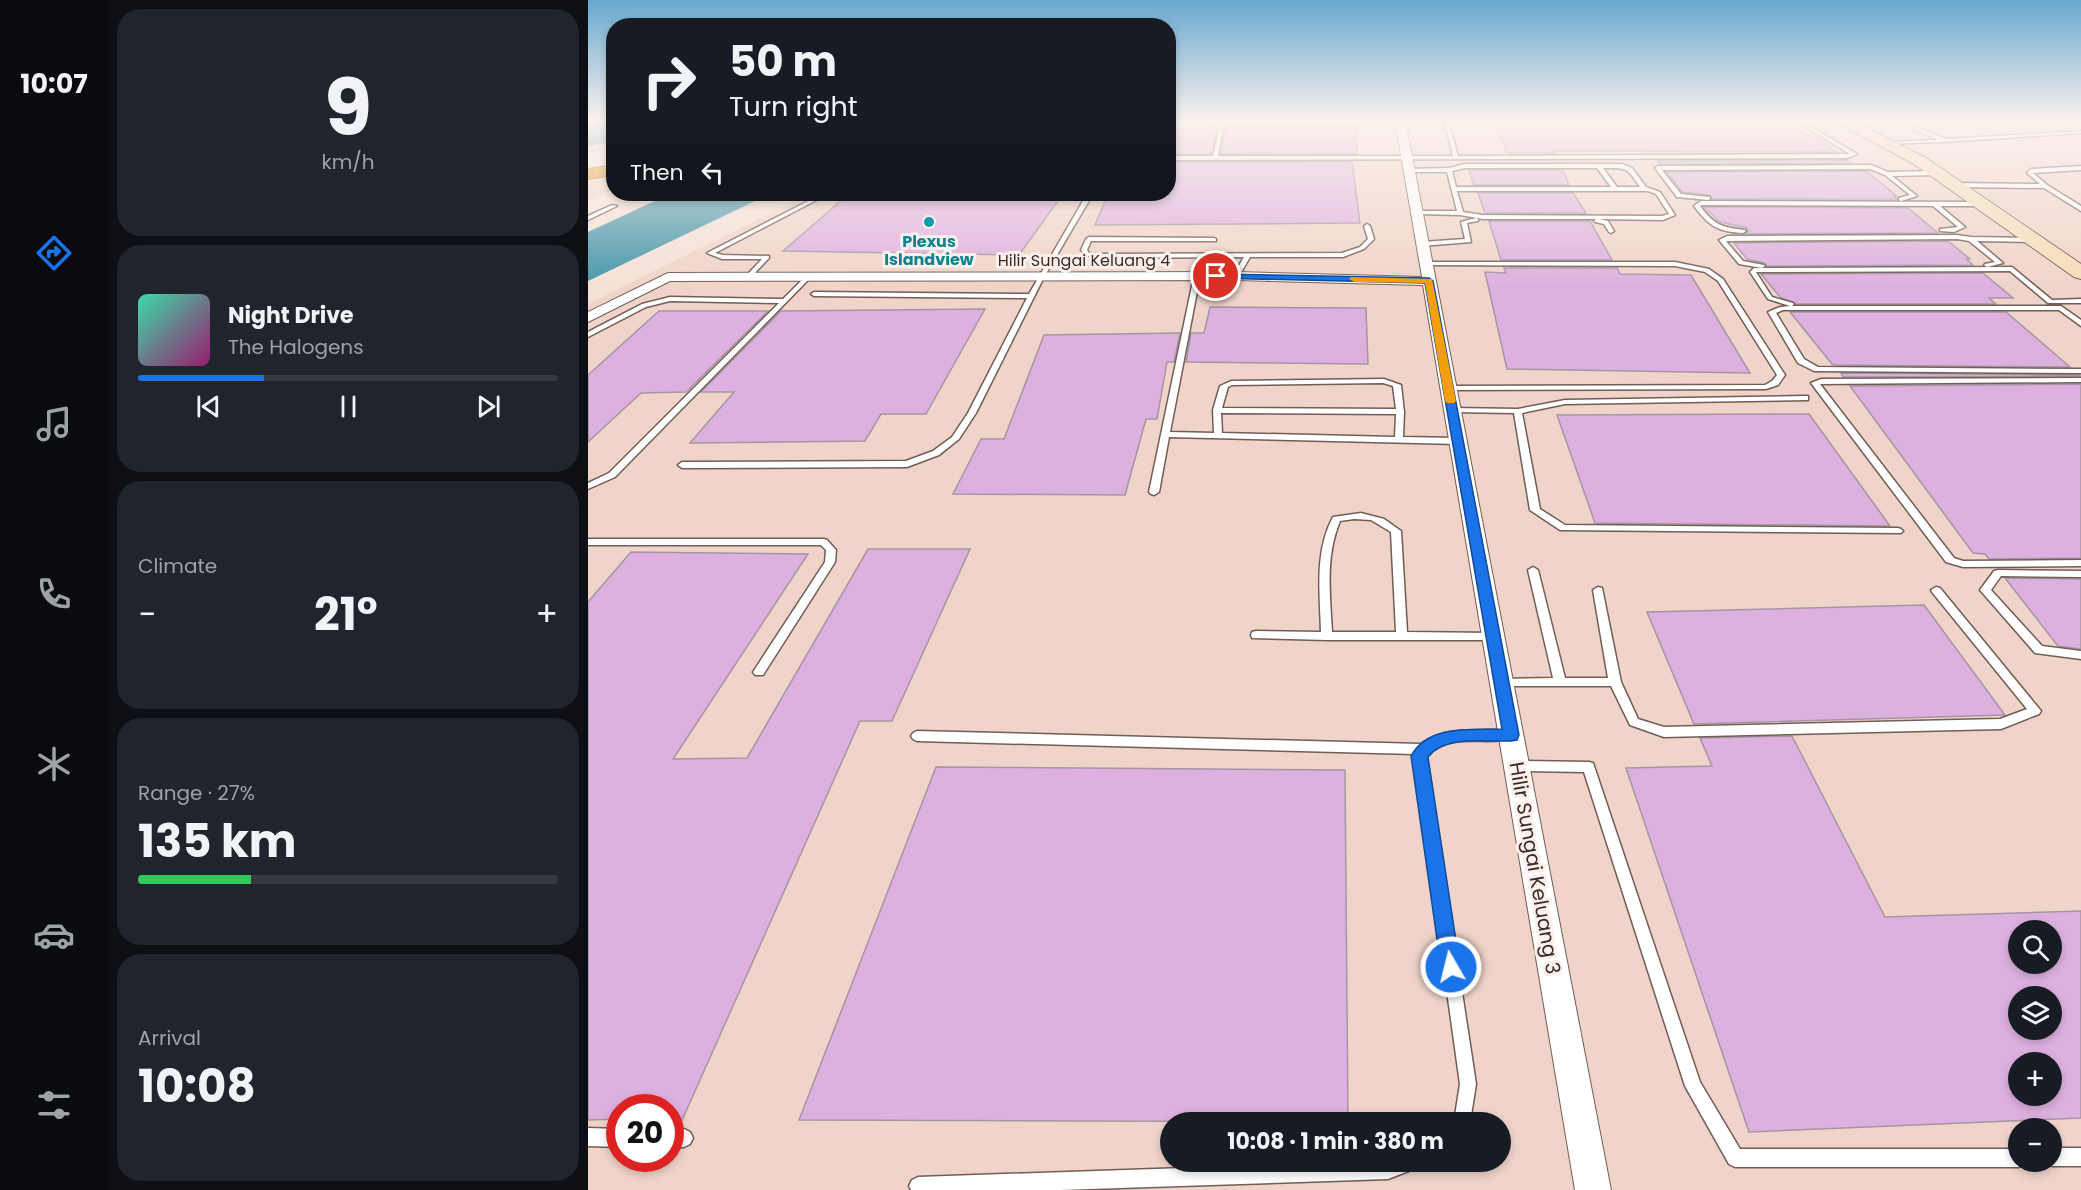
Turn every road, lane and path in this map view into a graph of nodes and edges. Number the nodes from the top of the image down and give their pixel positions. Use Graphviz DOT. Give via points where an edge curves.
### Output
graph roads {
  1 [pos="1410,176"];
  2 [pos="1450,176"];
  3 [pos="1606,176"];
  4 [pos="1634,176"];
  5 [pos="1664,176"];
  6 [pos="1889,176"];
  7 [pos="1941,176"];
  8 [pos="2033,176"];
  9 [pos="1954,185"];
  10 [pos="2045,186"];
  11 [pos="1454,189"];
  12 [pos="1615,189"];
  13 [pos="1644,189"];
  14 [pos="811,201"];
  15 [pos="1086,201"];
  16 [pos="1934,204"];
  17 [pos="1982,204"];
  18 [pos="614,206"];
  19 [pos="2081,209"];
  20 [pos="1417,213"];
  21 [pos="1460,213"];
  22 [pos="588,218"];
  23 [pos="1367,226"];
  24 [pos="1611,231"];
  25 [pos="1971,239"];
  26 [pos="1214,240"];
  27 [pos="2033,240"];
  28 [pos="1248,255"];
  29 [pos="1426,263"];
  30 [pos="2080,272"];
  31 [pos="1197,276"];
  32 [pos="1236,276"];
  33 [pos="748,277"];
  34 [pos="808,277"];
  35 [pos="1041,277"];
  36 [pos="814,294"];
  37 [pos="1031,296"];
  38 [pos="785,301"];
  39 [pos="2081,301"];
  40 [pos="2050,302"];
  41 [pos="588,318"];
  42 [pos="2081,324"];
  43 [pos="588,335"];
  44 [pos="2081,371"];
  45 [pos="2081,380"];
  46 [pos="1804,398"];
  47 [pos="1450,399"];
  48 [pos="1217,410"];
  49 [pos="1518,411"];
  50 [pos="1400,412"];
  51 [pos="1166,434"];
  52 [pos="1218,435"];
  53 [pos="1399,439"];
  54 [pos="1458,441"];
  55 [pos="682,465"];
  56 [pos="588,486"];
  57 [pos="1154,492"];
  58 [pos="1898,531"];
  59 [pos="588,542"];
  60 [pos="2081,563"];
  61 [pos="1533,570"];
  62 [pos="2081,574"];
  63 [pos="1598,590"];
  64 [pos="1936,590"];
  65 [pos="1256,635"];
  66 [pos="1327,636"];
  67 [pos="1402,636"];
  68 [pos="1493,637"];
  69 [pos="2081,655"];
  70 [pos="759,672"];
  71 [pos="1560,682"];
  72 [pos="1615,682"];
  73 [pos="1502,683"];
  74 [pos="1511,735"];
  75 [pos="917,736"];
  76 [pos="1425,749"];
  77 [pos="1517,766"];
  78 [pos="1464,1112"];
  79 [pos="588,1137"];
  80 [pos="606,1138"];
  81 [pos="2062,1157"];
  82 [pos="2081,1157"];
  83 [pos="2008,1158"];
  84 [pos="1343,1172"];
  85 [pos="1052,1185"];
  86 [pos="918,1186"];
  87 [pos="1593,1190"];
  1 -- 20 [label="street, Hilir Sungai Keluang 3"];
  2 -- 11 [label="lane"];
  3 -- 12 [label="lane"];
  4 -- 13 [label="lane"];
  5 -- 6 [label="lane" via="1684,198 1914,196"];
  7 -- 9 [label="street"];
  8 -- 10 [label="lane"];
  9 -- 10 [label="lane"];
  9 -- 17 [label="street"];
  10 -- 19 [label="lane"];
  11 -- 12 [label="lane"];
  11 -- 21 [label="lane"];
  12 -- 13 [label="lane"];
  13 -- 21 [label="lane" via="1658,193 1672,215 1494,218"];
  14 -- 33 [label="lane" via="710,253 722,257 767,257"];
  15 -- 35 [label="lane"];
  16 -- 16 [label="lane" via="1962,227 1736,231 1710,223 1698,206"];
  16 -- 17 [label="lane"];
  17 -- 27 [label="street"];
  18 -- 22 [label="lane"];
  20 -- 21 [label="lane"];
  20 -- 29 [label="street, Hilir Sungai Keluang 3"];
  23 -- 28 [label="lane" via="1371,239 1362,248 1343,255"];
  24 -- 29 [label="lane" via="1602,221 1470,219 1464,222 1469,242"];
  25 -- 25 [label="lane" via="2000,263 1748,265 1741,263 1721,241"];
  25 -- 27 [label="lane"];
  26 -- 28 [label="lane" via="1089,239 1084,250 1097,256"];
  27 -- 30 [label="street"];
  28 -- 32 [label="lane"];
  29 -- 32 [label="street, Hilir Sungai Keluang 4"];
  29 -- 47 [label="street, Hilir Sungai Keluang 3"];
  29 -- 47 [label="lane" via="1675,264 1707,270 1721,279 1781,375 1766,387"];
  31 -- 32 [label="street, Hilir Sungai Keluang 4"];
  31 -- 35 [label="street, Hilir Sungai Keluang 4"];
  31 -- 51 [label="lane"];
  33 -- 34 [label="street, Hilir Sungai Keluang 4"];
  33 -- 41 [label="street, Hilir Sungai Keluang 4" via="668,277"];
  34 -- 35 [label="street, Hilir Sungai Keluang 4"];
  34 -- 38 [label="lane"];
  35 -- 37 [label="lane"];
  36 -- 37 [label="lane"];
  37 -- 55 [label="lane" via="972,413 955,439 936,453 908,464"];
  38 -- 43 [label="lane" via="670,299 644,305"];
  38 -- 56 [label="lane" via="612,475"];
  39 -- 40 [label="lane"];
  40 -- 40 [label="lane" via="2012,269 1753,272 1770,298 1791,304"];
  42 -- 44 [label="lane" via="2061,308 1782,308 1772,312 1801,360 1818,369"];
  45 -- 60 [label="lane" via="1815,383 1950,560 1963,564"];
  46 -- 49 [label="lane" via="1565,402"];
  47 -- 49 [label="lane"];
  47 -- 54 [label="street, Hilir Sungai Keluang 3"];
  48 -- 50 [label="lane"];
  48 -- 50 [label="lane" via="1224,386 1231,383 1384,381 1398,385"];
  48 -- 52 [label="lane"];
  49 -- 58 [label="lane" via="1535,510 1563,528"];
  50 -- 53 [label="lane"];
  51 -- 52 [label="lane"];
  51 -- 57 [label="lane"];
  52 -- 53 [label="lane"];
  53 -- 54 [label="lane"];
  54 -- 68 [label="street, Hilir Sungai Keluang 3"];
  59 -- 70 [label="lane" via="824,542 831,550 830,562"];
  61 -- 71 [label="lane"];
  62 -- 69 [label="lane" via="1998,573 1985,590 2039,650"];
  63 -- 72 [label="lane"];
  64 -- 72 [label="lane" via="2035,711 2001,724 1664,732 1634,722"];
  65 -- 66 [label="lane"];
  66 -- 67 [label="lane"];
  66 -- 67 [label="lane" via="1324,562 1329,533 1336,519 1352,516 1378,517 1396,531"];
  67 -- 68 [label="lane"];
  68 -- 73 [label="street, Hilir Sungai Keluang 3"];
  71 -- 72 [label="lane"];
  71 -- 73 [label="lane"];
  73 -- 74 [label="street, Hilir Sungai Keluang 3"];
  74 -- 76 [label="lane" via="1453,737 1438,740"];
  74 -- 77 [label="street, Hilir Sungai Keluang 3"];
  75 -- 76 [label="lane"];
  76 -- 78 [label="lane" via="1419,756 1468,1084"];
  77 -- 83 [label="lane" via="1589,767 1693,1086 1735,1158"];
  77 -- 87 [label="street, Hilir Sungai Keluang 3"];
  79 -- 80 [label="lane"];
  81 -- 82 [label="lane"];
  84 -- 85 [label="lane"];
  85 -- 86 [label="lane"];
}
